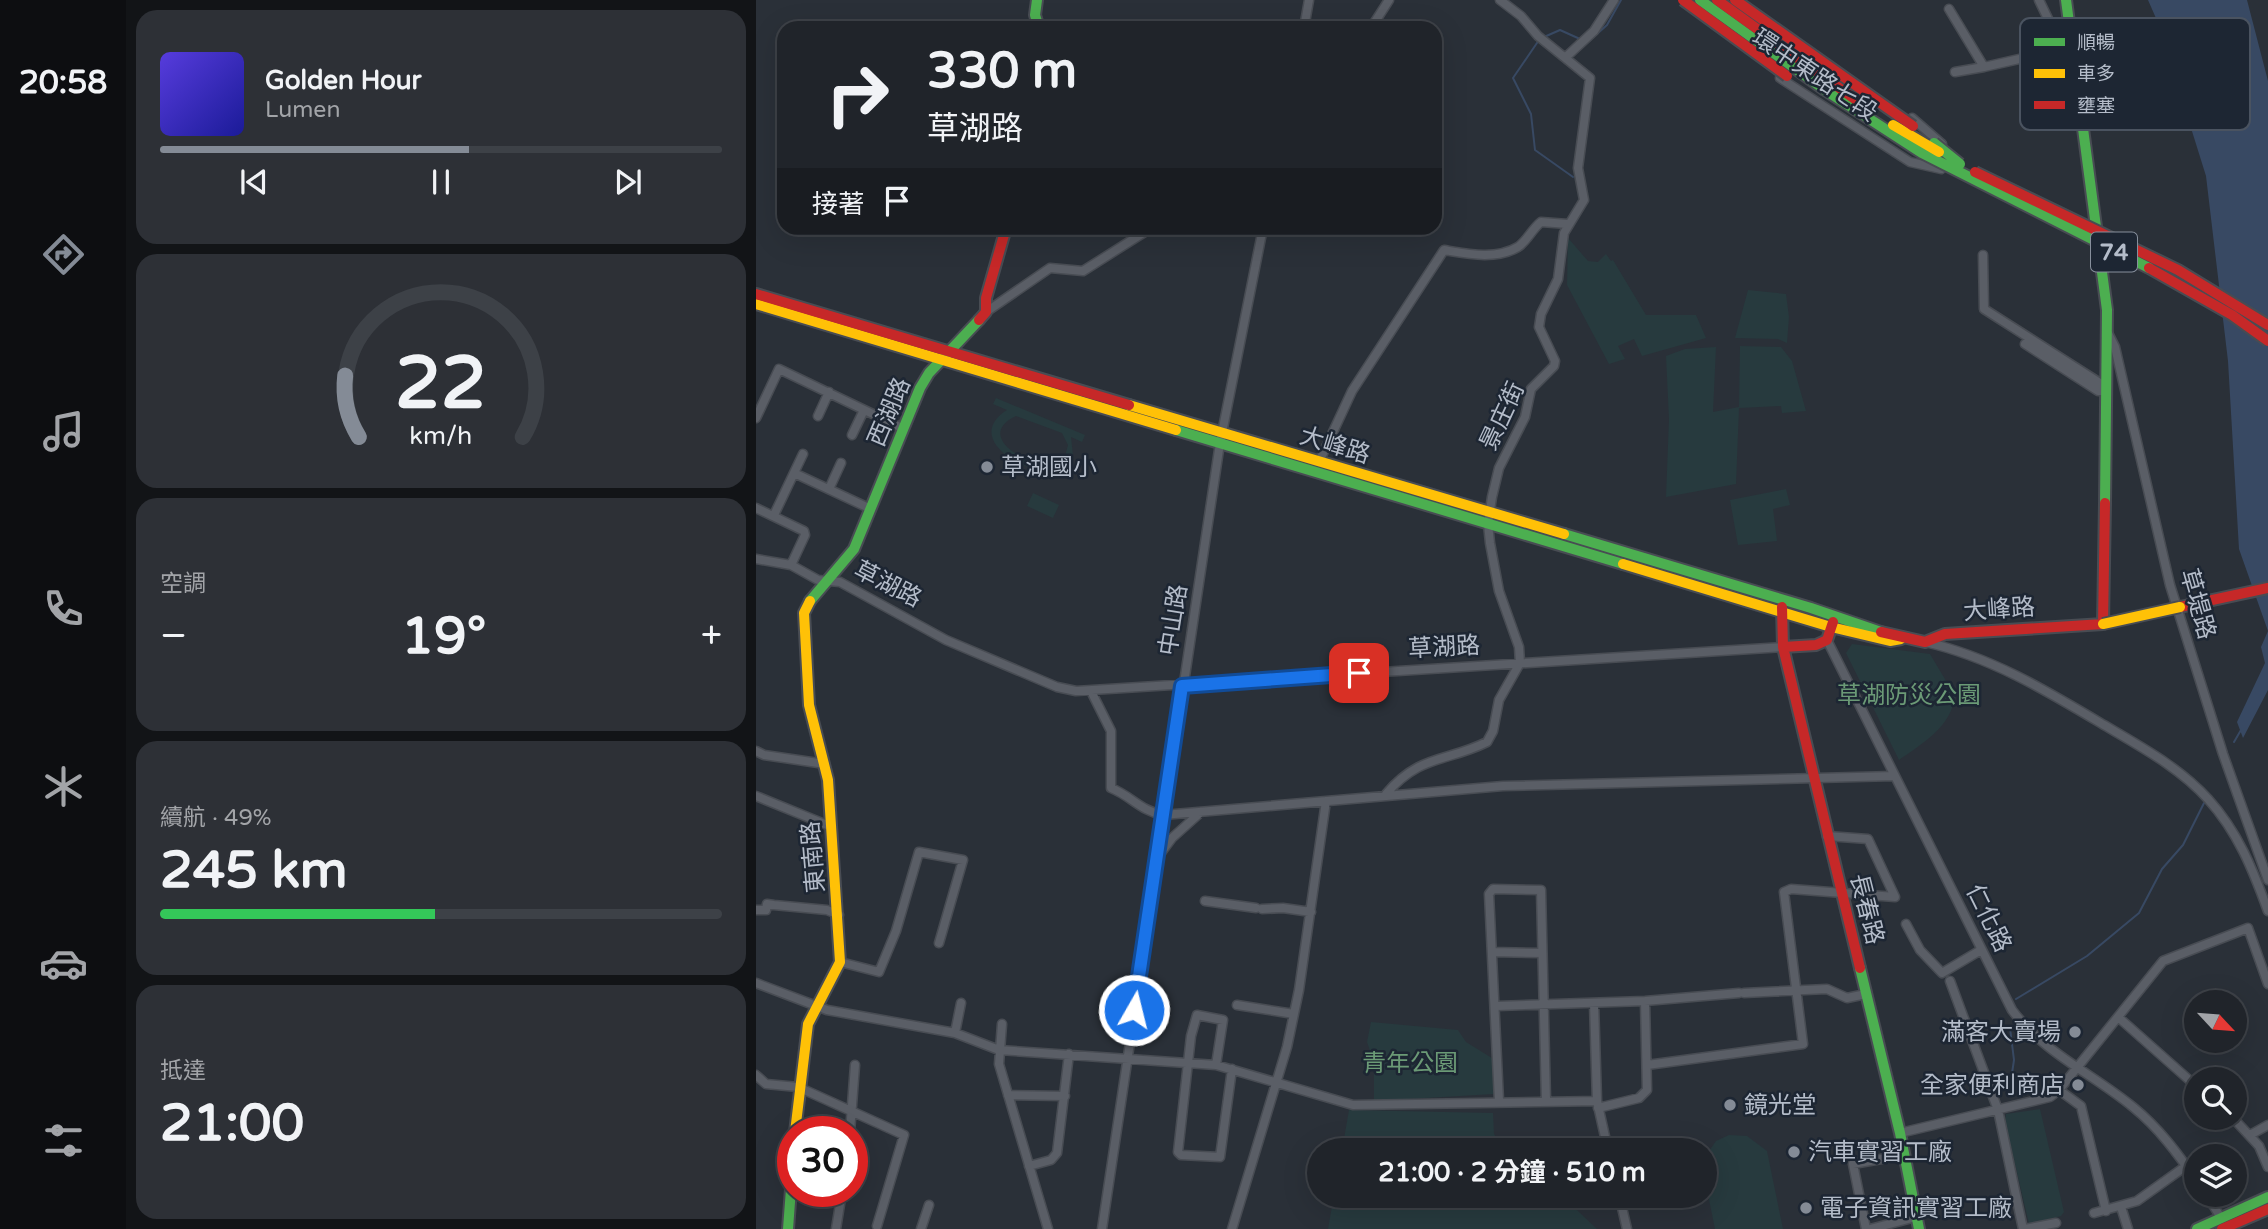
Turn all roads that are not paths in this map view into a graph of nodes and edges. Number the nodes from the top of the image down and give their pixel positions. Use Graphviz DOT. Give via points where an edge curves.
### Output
graph roads {
  1 [pos="1037,0"];
  2 [pos="1309,0"];
  3 [pos="1389,0"];
  4 [pos="1500,0"];
  5 [pos="1614,0"];
  6 [pos="1673,0"];
  7 [pos="1683,0"];
  8 [pos="1698,0"];
  9 [pos="1717,0"];
  10 [pos="1724,0"];
  11 [pos="1735,0"];
  12 [pos="1744,0"];
  13 [pos="2039,0"];
  14 [pos="2066,0"];
  15 [pos="1949,9"];
  16 [pos="2050,18"];
  17 [pos="2066,18"];
  18 [pos="1037,21"];
  19 [pos="1305,21"];
  20 [pos="1376,21"];
  21 [pos="1566,57"];
  22 [pos="2020,58"];
  23 [pos="1984,67"];
  24 [pos="1955,72"];
  25 [pos="1836,74"];
  26 [pos="1821,92"];
  27 [pos="1812,101"];
  28 [pos="2080,130"];
  29 [pos="1957,168"];
  30 [pos="1941,169"];
  31 [pos="1568,224"];
  32 [pos="2096,229"];
  33 [pos="1004,235"];
  34 [pos="1140,235"];
  35 [pos="1263,235"];
  36 [pos="2098,246"];
  37 [pos="1983,256"];
  38 [pos="756,294"];
  39 [pos="756,304"];
  40 [pos="986,312"];
  41 [pos="2268,325"];
  42 [pos="2108,333"];
  43 [pos="2268,341"];
  44 [pos="2025,344"];
  45 [pos="945,356"];
  46 [pos="2106,391"];
  47 [pos="829,393"];
  48 [pos="864,410"];
  49 [pos="818,416"];
  50 [pos="756,418"];
  51 [pos="904,429"];
  52 [pos="852,435"];
  53 [pos="1221,438"];
  54 [pos="803,454"];
  55 [pos="1319,462"];
  56 [pos="841,463"];
  57 [pos="794,473"];
  58 [pos="829,489"];
  59 [pos="756,508"];
  60 [pos="871,509"];
  61 [pos="774,515"];
  62 [pos="1489,519"];
  63 [pos="756,559"];
  64 [pos="790,565"];
  65 [pos="827,580"];
  66 [pos="2268,588"];
  67 [pos="1782,606"];
  68 [pos="1833,622"];
  69 [pos="2103,624"];
  70 [pos="1827,640"];
  71 [pos="1926,642"];
  72 [pos="1783,647"];
  73 [pos="1520,663"];
  74 [pos="1182,686"];
  75 [pos="1091,691"];
  76 [pos="756,751"];
  77 [pos="825,764"];
  78 [pos="1895,776"];
  79 [pos="1815,778"];
  80 [pos="1387,794"];
  81 [pos="756,796"];
  82 [pos="1326,801"];
  83 [pos="1202,811"];
  84 [pos="1163,815"];
  85 [pos="832,827"];
  86 [pos="1828,836"];
  87 [pos="1156,861"];
  88 [pos="2268,880"];
  89 [pos="1842,894"];
  90 [pos="1205,901"];
  91 [pos="756,909"];
  92 [pos="2268,911"];
  93 [pos="1311,912"];
  94 [pos="839,915"];
  95 [pos="1906,924"];
  96 [pos="939,943"];
  97 [pos="1981,950"];
  98 [pos="1493,952"];
  99 [pos="1542,953"];
  100 [pos="840,962"];
  101 [pos="1947,977"];
  102 [pos="756,984"];
  103 [pos="2268,984"];
  104 [pos="1797,991"];
  105 [pos="1866,994"];
  106 [pos="1645,1001"];
  107 [pos="961,1003"];
  108 [pos="1594,1003"];
  109 [pos="1543,1004"];
  110 [pos="1237,1005"];
  111 [pos="816,1006"];
  112 [pos="1497,1006"];
  113 [pos="1294,1014"];
  114 [pos="2118,1017"];
  115 [pos="1002,1024"];
  116 [pos="956,1033"];
  117 [pos="999,1050"];
  118 [pos="1069,1054"];
  119 [pos="1127,1059"];
  120 [pos="1188,1064"];
  121 [pos="855,1065"];
  122 [pos="1216,1065"];
  123 [pos="1647,1065"];
  124 [pos="2078,1068"];
  125 [pos="1232,1069"];
  126 [pos="756,1075"];
  127 [pos="2184,1075"];
  128 [pos="1276,1082"];
  129 [pos="798,1087"];
  130 [pos="2059,1090"];
  131 [pos="1008,1095"];
  132 [pos="1065,1096"];
  133 [pos="1499,1101"];
  134 [pos="1546,1101"];
  135 [pos="1598,1105"];
  136 [pos="1998,1110"];
  137 [pos="853,1111"];
  138 [pos="796,1116"];
  139 [pos="852,1116"];
  140 [pos="2268,1125"];
  141 [pos="2245,1130"];
  142 [pos="1900,1133"];
  143 [pos="2250,1135"];
  144 [pos="1605,1138"];
  145 [pos="1904,1155"];
  146 [pos="2184,1164"];
  147 [pos="1029,1166"];
  148 [pos="2184,1167"];
  149 [pos="2268,1167"];
  150 [pos="2268,1197"];
  151 [pos="929,1205"];
  152 [pos="790,1207"];
  153 [pos="840,1207"];
  154 [pos="2213,1207"];
  155 [pos="1622,1208"];
  156 [pos="2121,1208"];
  157 [pos="2268,1209"];
  158 [pos="2106,1211"];
  159 [pos="2095,1213"];
  160 [pos="1916,1217"];
  161 [pos="2056,1223"];
  162 [pos="877,1226"];
  163 [pos="2223,1226"];
  164 [pos="788,1229"];
  165 [pos="836,1229"];
  166 [pos="921,1229"];
  167 [pos="1048,1229"];
  168 [pos="1102,1229"];
  169 [pos="1232,1229"];
  170 [pos="1627,1229"];
  171 [pos="1868,1229"];
  172 [pos="1919,1229"];
  173 [pos="2024,1229"];
  174 [pos="2128,1229"];
  175 [pos="2197,1229"];
  1 -- 18 [label="main road"];
  2 -- 19 [label="street"];
  3 -- 20 [label="street"];
  4 -- 21 [label="street, 景庄街"];
  5 -- 21 [label="street" via="1594,31"];
  6 -- 27 [label="street, 環中東路七段"];
  7 -- 29 [label="main road, bridge" via="1861,126 1896,147"];
  8 -- 26 [label="main road, 環中東路七段"];
  8 -- 29 [label="main road, 74, bridge" via="1824,90"];
  9 -- 29 [label="main road, 74, bridge"];
  10 -- 25 [label="main road, 環中東路七段"];
  11 -- 29 [label="main road, bridge" via="1918,129"];
  12 -- 25 [label="street, 環中東路七段"];
  13 -- 16 [label="street"];
  14 -- 17 [label="main road, 草堤路"];
  15 -- 23 [label="street"];
  21 -- 31 [label="street, 景庄街" via="1590,78 1578,168 1584,200"];
  22 -- 23 [label="street"];
  23 -- 24 [label="street"];
  25 -- 26 [label="street"];
  25 -- 32 [label="main road, 環中東路七段" via="1951,153 2014,190"];
  26 -- 27 [label="street"];
  26 -- 30 [label="main road, 環中東路七段"];
  27 -- 30 [label="street, 環中東路七段" via="1910,162"];
  28 -- 32 [label="main road, 草堤路"];
  29 -- 41 [label="main road, 74, bridge" via="2178,270"];
  29 -- 43 [label="main road, 74, bridge" via="2065,229 2174,279 2229,311"];
  30 -- 36 [label="main road, 環中東路七段"];
  31 -- 55 [label="street" via="1541,222 1509,251 1484,256 1444,250 1352,391"];
  31 -- 62 [label="street, 景庄街" via="1558,279 1539,327 1554,366 1531,388 1524,417 1499,468"];
  32 -- 36 [label="main road, 草堤路"];
  33 -- 40 [label="main road"];
  34 -- 40 [label="street" via="1083,271 1050,268"];
  35 -- 53 [label="street, 中山路"];
  36 -- 42 [label="main road, 草堤路"];
  37 -- 46 [label="street" via="1984,309"];
  38 -- 45 [label="main road, 大峰路"];
  39 -- 45 [label="main road, 大峰路"];
  40 -- 45 [label="main road, 西湖路"];
  42 -- 46 [label="main road, 草堤路"];
  42 -- 88 [label="street, 草堤路" via="2170,585"];
  44 -- 46 [label="street" via="2098,391"];
  45 -- 51 [label="main road, 西湖路" via="920,388"];
  45 -- 53 [label="main road, 大峰路"];
  46 -- 69 [label="main road, 草堤路"];
  47 -- 48 [label="street"];
  47 -- 49 [label="street"];
  47 -- 50 [label="street" via="779,369"];
  48 -- 51 [label="street"];
  48 -- 52 [label="street"];
  51 -- 60 [label="main road, 西湖路"];
  53 -- 55 [label="main road, 大峰路"];
  53 -- 62 [label="main road, 大峰路"];
  53 -- 74 [label="street, 中山路"];
  54 -- 57 [label="street"];
  55 -- 62 [label="main road, 大峰路"];
  56 -- 58 [label="street"];
  57 -- 58 [label="street"];
  57 -- 61 [label="street"];
  58 -- 60 [label="street"];
  59 -- 61 [label="street"];
  60 -- 65 [label="main road, 西湖路" via="854,549"];
  61 -- 64 [label="street" via="804,531"];
  62 -- 67 [label="main road, 大峰路"];
  62 -- 73 [label="street, 景庄街" via="1499,591"];
  63 -- 64 [label="street, 草湖路"];
  64 -- 65 [label="street, 草湖路"];
  65 -- 75 [label="street, 草湖路" via="840,582 978,655 1057,687"];
  65 -- 77 [label="main road, 東南路" via="803,617 809,705"];
  66 -- 69 [label="main road, 大峰路, bridge"];
  67 -- 68 [label="main road, 大峰路"];
  67 -- 72 [label="main road, 長春路"];
  68 -- 70 [label="main road"];
  68 -- 71 [label="main road, 大峰路"];
  69 -- 71 [label="main road, 大峰路" via="1945,634"];
  70 -- 72 [label="main road, 草湖路"];
  70 -- 78 [label="street, 仁化路"];
  71 -- 92 [label="street" via="2015,674 2184,775 2209,799 2241,843"];
  72 -- 73 [label="street, 草湖路"];
  72 -- 79 [label="main road, 長春路"];
  73 -- 74 [label="street, 草湖路"];
  73 -- 80 [label="street" via="1499,700 1487,742 1430,759 1396,782"];
  74 -- 75 [label="street, 草湖路"];
  74 -- 84 [label="street, 中山路"];
  75 -- 84 [label="street" via="1111,731 1111,788 1129,795 1146,812"];
  76 -- 77 [label="street"];
  77 -- 85 [label="main road, 東南路"];
  78 -- 79 [label="street"];
  78 -- 97 [label="street, 仁化路"];
  79 -- 80 [label="street" via="1503,786"];
  79 -- 86 [label="main road, 長春路"];
  80 -- 82 [label="street"];
  81 -- 85 [label="street"];
  82 -- 83 [label="street"];
  82 -- 93 [label="street"];
  83 -- 84 [label="street"];
  83 -- 87 [label="street" via="1172,838"];
  84 -- 87 [label="street, 中山路"];
  85 -- 94 [label="main road, 東南路"];
  86 -- 89 [label="main road, 長春路"];
  86 -- 89 [label="street" via="1860,836 1872,845 1895,897"];
  87 -- 119 [label="street, 中山路"];
  89 -- 104 [label="street" via="1784,892"];
  89 -- 105 [label="main road, 長春路"];
  90 -- 93 [label="street"];
  91 -- 94 [label="street" via="766,911 767,904"];
  93 -- 113 [label="street"];
  94 -- 100 [label="main road, 東南路"];
  95 -- 101 [label="street" via="1920,950"];
  96 -- 100 [label="street" via="964,860 919,852 879,972"];
  97 -- 101 [label="street"];
  97 -- 124 [label="street, 仁化路" via="2020,1021"];
  98 -- 99 [label="street"];
  98 -- 99 [label="street" via="1489,894 1493,888 1541,890"];
  98 -- 112 [label="street"];
  99 -- 109 [label="street"];
  100 -- 111 [label="main road, 東南路"];
  101 -- 136 [label="street"];
  102 -- 111 [label="street"];
  103 -- 114 [label="street" via="2248,928 2163,961"];
  104 -- 105 [label="street" via="1827,989 1847,998"];
  104 -- 106 [label="street"];
  104 -- 123 [label="street" via="1803,1044"];
  105 -- 142 [label="main road, 長春路"];
  106 -- 108 [label="street"];
  106 -- 123 [label="street"];
  107 -- 116 [label="street"];
  108 -- 109 [label="street"];
  108 -- 135 [label="street"];
  109 -- 112 [label="street"];
  109 -- 134 [label="street"];
  110 -- 113 [label="street"];
  111 -- 116 [label="street"];
  111 -- 129 [label="main road, 東南路" via="808,1024"];
  112 -- 133 [label="street"];
  113 -- 128 [label="street"];
  114 -- 124 [label="street"];
  114 -- 127 [label="street"];
  115 -- 117 [label="street"];
  116 -- 117 [label="street"];
  117 -- 118 [label="street"];
  117 -- 131 [label="street"];
  118 -- 119 [label="street"];
  118 -- 132 [label="street"];
  119 -- 120 [label="street"];
  119 -- 168 [label="street, 中山路"];
  120 -- 122 [label="street"];
  120 -- 122 [label="street" via="1197,1015 1223,1020"];
  120 -- 125 [label="street" via="1181,1154 1220,1157"];
  121 -- 137 [label="street"];
  122 -- 125 [label="street"];
  123 -- 135 [label="street" via="1648,1086 1643,1097"];
  124 -- 130 [label="street"];
  124 -- 146 [label="street, 仁化路" via="2133,1107"];
  125 -- 128 [label="street"];
  126 -- 129 [label="street" via="766,1084"];
  128 -- 133 [label="street" via="1353,1105"];
  128 -- 169 [label="street"];
  129 -- 137 [label="street"];
  129 -- 138 [label="main road, 東南路"];
  130 -- 136 [label="street" via="2038,1101"];
  130 -- 158 [label="street" via="2081,1105"];
  131 -- 132 [label="street"];
  131 -- 147 [label="street"];
  132 -- 147 [label="street" via="1057,1153 1051,1160"];
  133 -- 134 [label="street"];
  134 -- 135 [label="street"];
  135 -- 144 [label="street"];
  136 -- 142 [label="street"];
  136 -- 173 [label="street"];
  137 -- 139 [label="street"];
  137 -- 162 [label="street" via="904,1135"];
  140 -- 143 [label="street"];
  141 -- 143 [label="street"];
  142 -- 145 [label="main road, 長春路"];
  143 -- 149 [label="street"];
  145 -- 160 [label="main road, 長春路"];
  145 -- 171 [label="street" via="1853,1164"];
  147 -- 167 [label="street"];
  148 -- 156 [label="street"];
  150 -- 163 [label="main road"];
  151 -- 166 [label="street"];
  152 -- 164 [label="main road"];
  153 -- 165 [label="street"];
  154 -- 163 [label="street"];
  155 -- 170 [label="street"];
  156 -- 158 [label="street"];
  156 -- 174 [label="street"];
  157 -- 163 [label="main road"];
  158 -- 159 [label="street"];
  160 -- 171 [label="street"];
  160 -- 172 [label="main road, 長春路"];
  161 -- 173 [label="street"];
  163 -- 175 [label="main road"];
}
